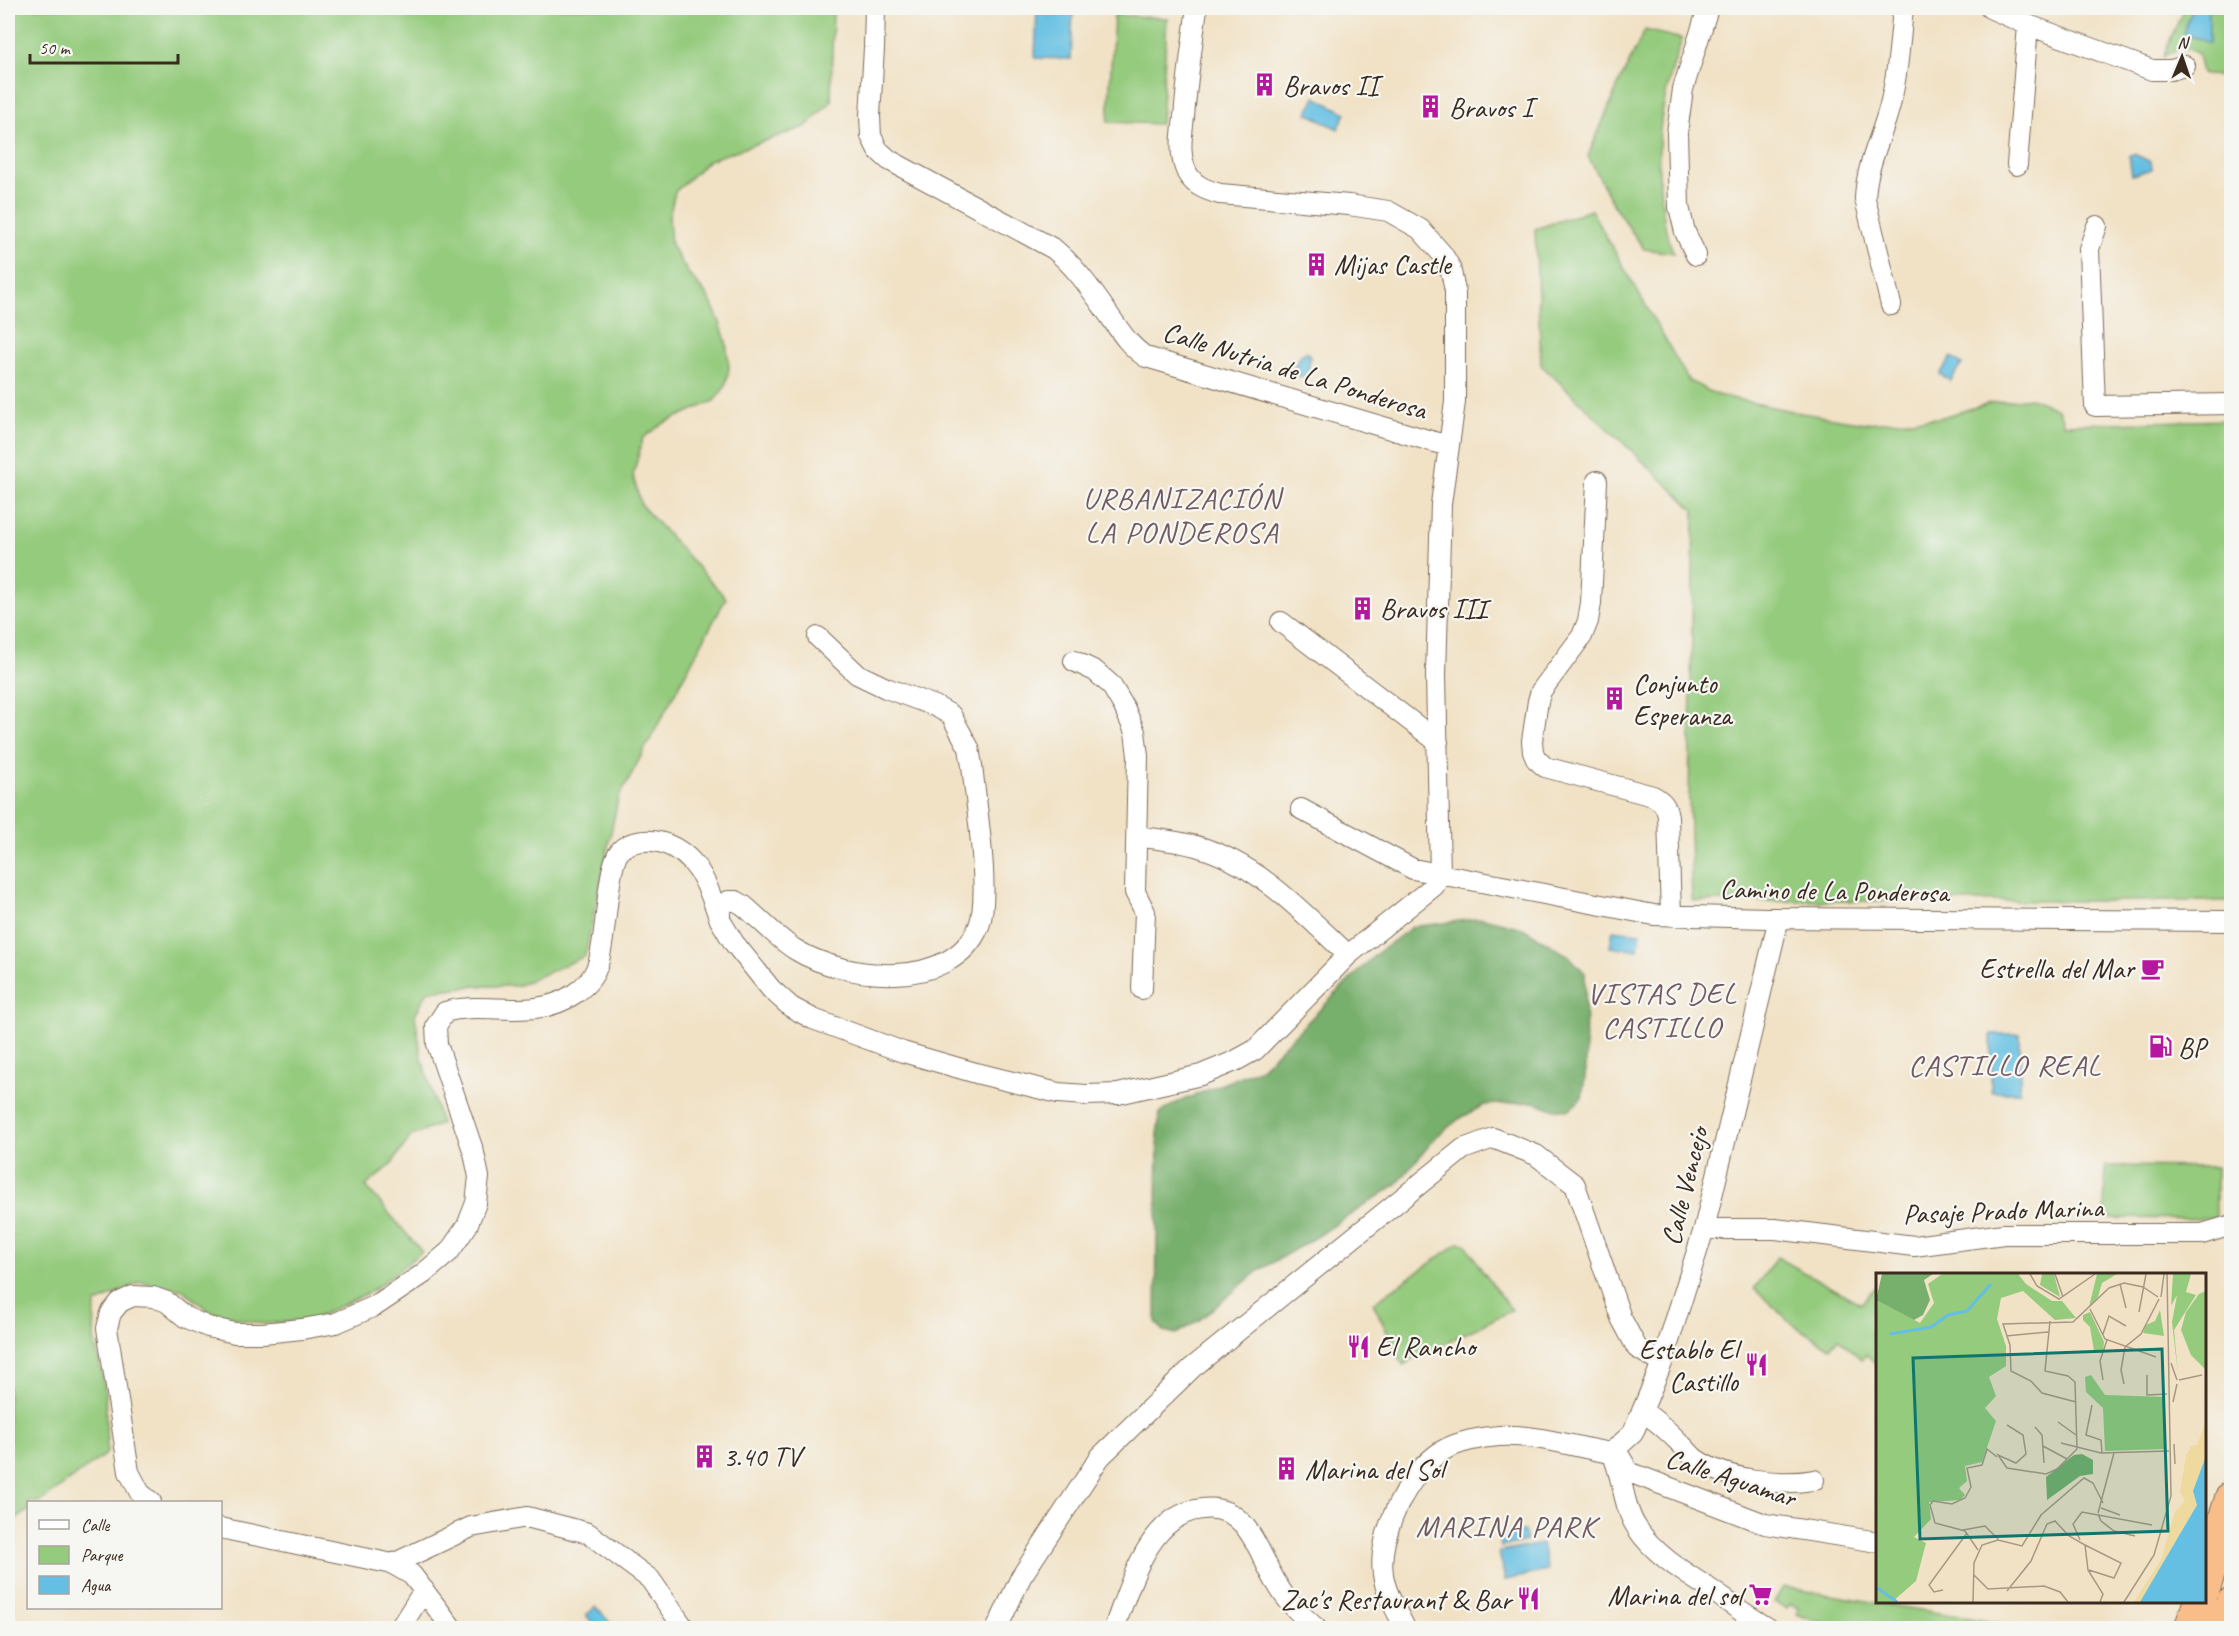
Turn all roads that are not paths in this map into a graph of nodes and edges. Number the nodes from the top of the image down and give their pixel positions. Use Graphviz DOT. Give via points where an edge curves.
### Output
graph roads {
  1 [pos="874,8"];
  2 [pos="1197,8"];
  3 [pos="1708,8"];
  4 [pos="1903,8"];
  5 [pos="1990,8"];
  6 [pos="2028,25"];
  7 [pos="2185,66"];
  8 [pos="2017,165"];
  9 [pos="2097,226"];
  10 [pos="1696,255"];
  11 [pos="1891,305"];
  12 [pos="2232,404"];
  13 [pos="1448,446"];
  14 [pos="1597,481"];
  15 [pos="1281,622"];
  16 [pos="818,637"];
  17 [pos="1074,661"];
  18 [pos="1438,742"];
  19 [pos="1301,809"];
  20 [pos="1137,836"];
  21 [pos="1440,875"];
  22 [pos="1671,916"];
  23 [pos="1779,918"];
  24 [pos="720,920"];
  25 [pos="2232,921"];
  26 [pos="1348,955"];
  27 [pos="1142,988"];
  28 [pos="2232,1225"];
  29 [pos="1704,1229"];
  30 [pos="1662,1363"];
  31 [pos="1642,1411"];
  32 [pos="1611,1453"];
  33 [pos="1814,1480"];
  34 [pos="2232,1497"];
  35 [pos="149,1501"];
  36 [pos="222,1528"];
  37 [pos="1876,1542"];
  38 [pos="393,1564"];
  39 [pos="2206,1584"];
  40 [pos="424,1590"];
  41 [pos="2200,1603"];
  42 [pos="2232,1604"];
  43 [pos="400,1629"];
  44 [pos="452,1629"];
  45 [pos="684,1629"];
  46 [pos="997,1629"];
  47 [pos="1114,1629"];
  48 [pos="1316,1629"];
  49 [pos="1405,1629"];
  50 [pos="1768,1629"];
  51 [pos="2191,1629"];
  52 [pos="2224,1629"];
  1 -- 13 [label="street, Calle Nutria de La Ponderosa" via="870,116 871,136 878,150 889,160 1054,249 1070,262 1132,347 1146,357"];
  2 -- 13 [label="street" via="1186,89 1182,157 1185,170 1204,190 1388,211 1420,229 1450,267 1455,291 1455,402"];
  3 -- 10 [label="street" via="1683,89 1677,133 1679,207"];
  4 -- 11 [label="street" via="1898,69 1865,191"];
  5 -- 6 [label="street"];
  6 -- 7 [label="street" via="2152,70"];
  6 -- 8 [label="street"];
  9 -- 12 [label="street" via="2089,249 2095,406"];
  13 -- 18 [label="street" via="1441,504"];
  14 -- 22 [label="street" via="1588,621 1582,636 1541,691 1533,752 1545,767 1662,801 1668,816"];
  15 -- 18 [label="street"];
  16 -- 24 [label="street" via="857,674 935,706 951,715 961,730 972,766 981,858 984,898 979,925 969,944 946,962 920,972 889,975 823,963 795,949 736,901 722,905"];
  17 -- 20 [label="street" via="1095,671 1111,685 1135,732"];
  18 -- 21 [label="street"];
  19 -- 21 [label="street, Camino de La Ponderosa" via="1413,869"];
  20 -- 26 [label="street" via="1197,847 1246,868 1280,891"];
  20 -- 27 [label="street" via="1135,892 1145,912"];
  21 -- 22 [label="street, Camino de La Ponderosa"];
  21 -- 26 [label="street" via="1434,886"];
  22 -- 23 [label="street, Camino de La Ponderosa"];
  23 -- 25 [label="street, Camino de La Ponderosa"];
  23 -- 29 [label="street, Calle Vencejo"];
  24 -- 26 [label="street" via="771,989 791,1007 813,1019 903,1052 1058,1094 1118,1094 1153,1088 1235,1061 1261,1044"];
  24 -- 35 [label="street" via="705,880 691,859 676,847 657,841 636,842 620,851 613,866 601,951 588,983 573,996 549,1005 519,1010 459,1007 445,1012 436,1026 437,1044 474,1153 479,1178 476,1203 467,1227 449,1252 375,1306 336,1323 263,1334 208,1327 153,1297 133,1296 120,1302 111,1313 107,1328 111,1356 129,1472"];
  28 -- 29 [label="street, Pasaje Prado Marina" via="2202,1234 2004,1234 1914,1246 1775,1229"];
  29 -- 30 [label="street, Calle Vencejo"];
  30 -- 31 [label="street, Calle Vencejo"];
  30 -- 46 [label="street" via="1637,1348 1621,1318 1575,1185 1536,1155 1493,1138 1463,1149 1192,1368 1100,1457 1021,1577"];
  31 -- 32 [label="street, Calle Vencejo" via="1633,1433"];
  31 -- 33 [label="street" via="1697,1460 1728,1474 1794,1483"];
  32 -- 37 [label="street, Calle Aguamar" via="1620,1457 1629,1472 1765,1524"];
  32 -- 49 [label="street" via="1528,1436 1498,1436 1443,1450 1427,1462 1404,1495 1384,1550 1383,1573"];
  32 -- 50 [label="street" via="1636,1527 1651,1544"];
  34 -- 39 [label="highway"];
  36 -- 38 [label="street"];
  38 -- 40 [label="street" via="412,1575"];
  38 -- 45 [label="street" via="471,1527 527,1517 588,1533 650,1580"];
  40 -- 43 [label="street"];
  40 -- 44 [label="street"];
  41 -- 51 [label="highway"];
  42 -- 52 [label="highway"];
  47 -- 48 [label="street" via="1138,1566 1153,1540 1186,1513 1209,1508 1228,1512 1244,1525 1285,1597"];
}
